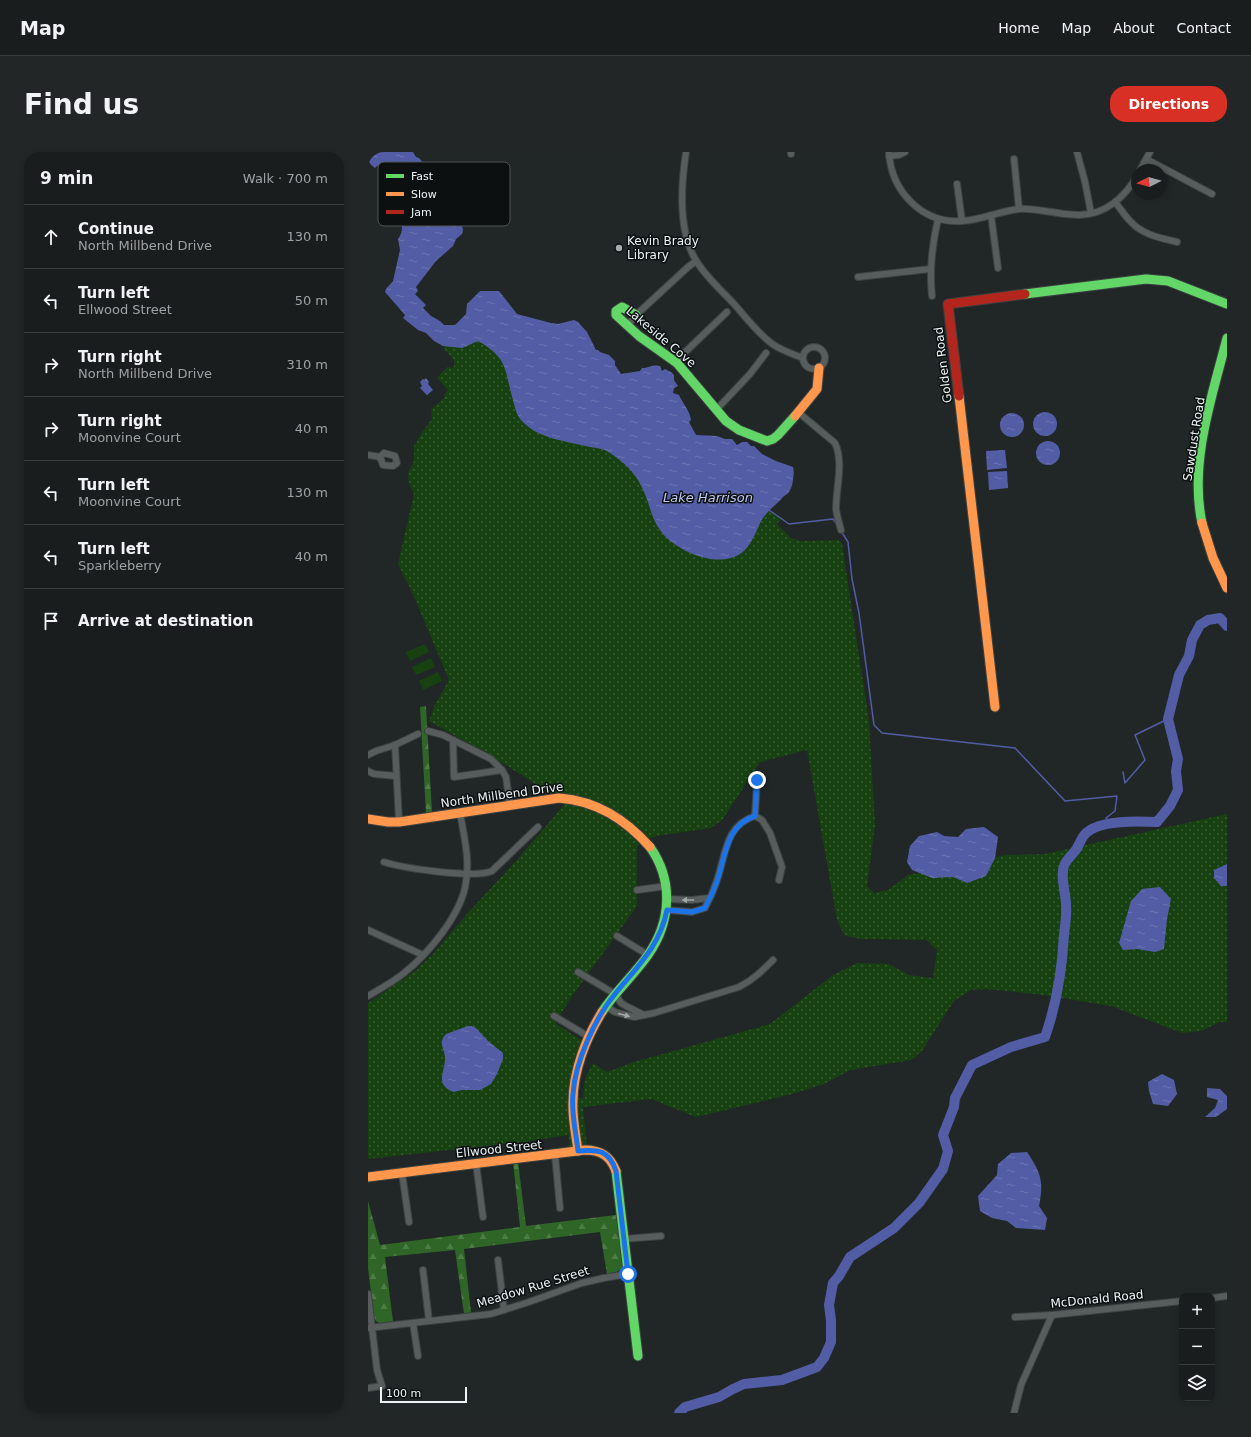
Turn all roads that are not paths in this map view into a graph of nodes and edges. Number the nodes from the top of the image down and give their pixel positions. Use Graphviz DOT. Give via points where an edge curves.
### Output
graph roads {
  1 [pos="686,152"];
  2 [pos="905,152"];
  3 [pos="1077,152"];
  4 [pos="1150,152"];
  5 [pos="889,154"];
  6 [pos="1014,159"];
  7 [pos="1146,159"];
  8 [pos="1143,164"];
  9 [pos="957,184"];
  10 [pos="1131,184"];
  11 [pos="1212,194"];
  12 [pos="1115,202"];
  13 [pos="1019,209"];
  14 [pos="1091,213"];
  15 [pos="991,214"];
  16 [pos="938,219"];
  17 [pos="962,221"];
  18 [pos="1177,242"];
  19 [pos="696,261"];
  20 [pos="998,268"];
  21 [pos="930,269"];
  22 [pos="858,277"];
  23 [pos="932,296"];
  24 [pos="1227,304"];
  25 [pos="726,312"];
  26 [pos="636,315"];
  27 [pos="627,326"];
  28 [pos="1227,338"];
  29 [pos="766,353"];
  30 [pos="804,358"];
  31 [pos="677,363"];
  32 [pos="819,368"];
  33 [pos="716,410"];
  34 [pos="798,412"];
  35 [pos="368,455"];
  36 [pos="380,457"];
  37 [pos="841,530"];
  38 [pos="1227,588"];
  39 [pos="995,707"];
  40 [pos="428,731"];
  41 [pos="418,734"];
  42 [pos="453,740"];
  43 [pos="395,745"];
  44 [pos="368,755"];
  45 [pos="502,770"];
  46 [pos="368,771"];
  47 [pos="396,776"];
  48 [pos="757,780"];
  49 [pos="510,805"];
  50 [pos="460,813"];
  51 [pos="755,816"];
  52 [pos="368,819"];
  53 [pos="398,822"];
  54 [pos="538,827"];
  55 [pos="384,862"];
  56 [pos="467,874"];
  57 [pos="779,880"];
  58 [pos="667,886"];
  59 [pos="637,890"];
  60 [pos="709,898"];
  61 [pos="668,899"];
  62 [pos="667,910"];
  63 [pos="368,930"];
  64 [pos="617,936"];
  65 [pos="423,955"];
  66 [pos="648,955"];
  67 [pos="773,960"];
  68 [pos="578,972"];
  69 [pos="615,994"];
  70 [pos="368,996"];
  71 [pos="605,1006"];
  72 [pos="644,1015"];
  73 [pos="554,1016"];
  74 [pos="589,1037"];
  75 [pos="578,1151"];
  76 [pos="554,1155"];
  77 [pos="476,1163"];
  78 [pos="402,1173"];
  79 [pos="368,1177"];
  80 [pos="560,1208"];
  81 [pos="483,1217"];
  82 [pos="409,1222"];
  83 [pos="661,1236"];
  84 [pos="624,1239"];
  85 [pos="498,1260"];
  86 [pos="423,1270"];
  87 [pos="628,1274"];
  88 [pos="368,1294"];
  89 [pos="1227,1296"];
  90 [pos="1215,1298"];
  91 [pos="1179,1301"];
  92 [pos="504,1310"];
  93 [pos="1052,1315"];
  94 [pos="1015,1317"];
  95 [pos="429,1321"];
  96 [pos="413,1323"];
  97 [pos="370,1328"];
  98 [pos="418,1356"];
  99 [pos="638,1356"];
  100 [pos="368,1388"];
  101 [pos="1014,1413"];
  1 -- 19 [label="street" via="682,188 683,207 687,240"];
  2 -- 5 [label="street" via="899,155"];
  3 -- 14 [label="street"];
  4 -- 7 [label="street"];
  5 -- 16 [label="street" via="894,178 910,202"];
  6 -- 13 [label="street"];
  7 -- 8 [label="street"];
  7 -- 11 [label="street"];
  9 -- 17 [label="street"];
  10 -- 12 [label="street"];
  12 -- 14 [label="street"];
  12 -- 18 [label="street" via="1141,230"];
  13 -- 14 [label="street" via="1071,215"];
  13 -- 15 [label="street"];
  15 -- 17 [label="street"];
  15 -- 20 [label="street"];
  16 -- 17 [label="street"];
  16 -- 21 [label="street"];
  19 -- 26 [label="street"];
  19 -- 30 [label="street" via="771,343"];
  21 -- 22 [label="street"];
  21 -- 23 [label="street"];
  24 -- 39 [label="street, Golden Road" via="1168,281 1146,279 948,304"];
  25 -- 31 [label="street"];
  26 -- 27 [label="street"];
  26 -- 27 [label="street, Lakeside Cove" via="622,307 616,311 616,315"];
  27 -- 31 [label="street, Lakeside Cove"];
  28 -- 38 [label="street, Sawdust Road" via="1208,413 1200,455 1198,489 1206,542"];
  29 -- 33 [label="street"];
  30 -- 32 [label="street" via="807,367"];
  30 -- 32 [label="street" via="808,349 820,349 825,360"];
  31 -- 33 [label="street, Lakeside Cove"];
  32 -- 34 [label="street, Lakeside Cove" via="820,381 817,389"];
  33 -- 34 [label="street, Lakeside Cove" via="739,430 767,441 778,435"];
  34 -- 37 [label="street" via="835,443 838,450 840,459 836,508"];
  35 -- 36 [label="street"];
  40 -- 42 [label="street"];
  41 -- 43 [label="street"];
  42 -- 45 [label="street" via="491,759"];
  42 -- 45 [label="street" via="454,777"];
  43 -- 44 [label="street"];
  43 -- 47 [label="street"];
  45 -- 49 [label="street" via="506,777"];
  46 -- 47 [label="street"];
  47 -- 53 [label="street"];
  48 -- 51 [label="street"];
  49 -- 50 [label="street, North Millbend Drive"];
  49 -- 58 [label="street, North Millbend Drive" via="567,798 585,801 601,808 635,830 651,847"];
  50 -- 53 [label="street, North Millbend Drive"];
  50 -- 56 [label="street"];
  51 -- 57 [label="street" via="762,820 770,833 782,867"];
  51 -- 60 [label="street" via="740,823 730,837"];
  52 -- 53 [label="street, North Millbend Drive"];
  54 -- 56 [label="street" via="492,871 486,874"];
  55 -- 56 [label="street" via="394,866"];
  56 -- 65 [label="street" via="464,894 458,909"];
  58 -- 59 [label="street"];
  58 -- 61 [label="street, North Millbend Drive"];
  60 -- 61 [label="street, one-way"];
  60 -- 62 [label="street" via="705,908 692,912"];
  61 -- 62 [label="street, North Millbend Drive"];
  62 -- 66 [label="street, North Millbend Drive" via="661,930"];
  63 -- 65 [label="street"];
  64 -- 66 [label="street"];
  65 -- 70 [label="street" via="394,981"];
  66 -- 69 [label="street, North Millbend Drive"];
  67 -- 72 [label="street" via="756,977 739,987"];
  68 -- 69 [label="street"];
  69 -- 71 [label="street, North Millbend Drive"];
  69 -- 72 [label="street" via="622,1003"];
  71 -- 72 [label="street, one-way" via="623,1015"];
  71 -- 74 [label="street, North Millbend Drive"];
  73 -- 74 [label="street"];
  74 -- 75 [label="street, North Millbend Drive" via="575,1079 573,1094"];
  75 -- 76 [label="street, Ellwood Street"];
  75 -- 84 [label="street, Ellwood Street" via="600,1151 613,1162"];
  76 -- 77 [label="street, Ellwood Street"];
  76 -- 80 [label="street"];
  77 -- 78 [label="street, Ellwood Street"];
  77 -- 81 [label="street"];
  78 -- 79 [label="street, Ellwood Street"];
  78 -- 82 [label="street"];
  83 -- 84 [label="street"];
  84 -- 87 [label="street"];
  85 -- 92 [label="street"];
  86 -- 95 [label="street"];
  87 -- 92 [label="street, Meadow Rue Street" via="582,1283"];
  87 -- 99 [label="street"];
  88 -- 97 [label="street"];
  89 -- 90 [label="street"];
  91 -- 93 [label="street, McDonald Road"];
  92 -- 95 [label="street, Meadow Rue Street" via="478,1316"];
  93 -- 94 [label="street, McDonald Road"];
  93 -- 101 [label="street" via="1021,1385"];
  95 -- 96 [label="street, Meadow Rue Street"];
  96 -- 97 [label="street, Meadow Rue Street"];
  96 -- 98 [label="street"];
  97 -- 100 [label="street" via="382,1386"];
}
